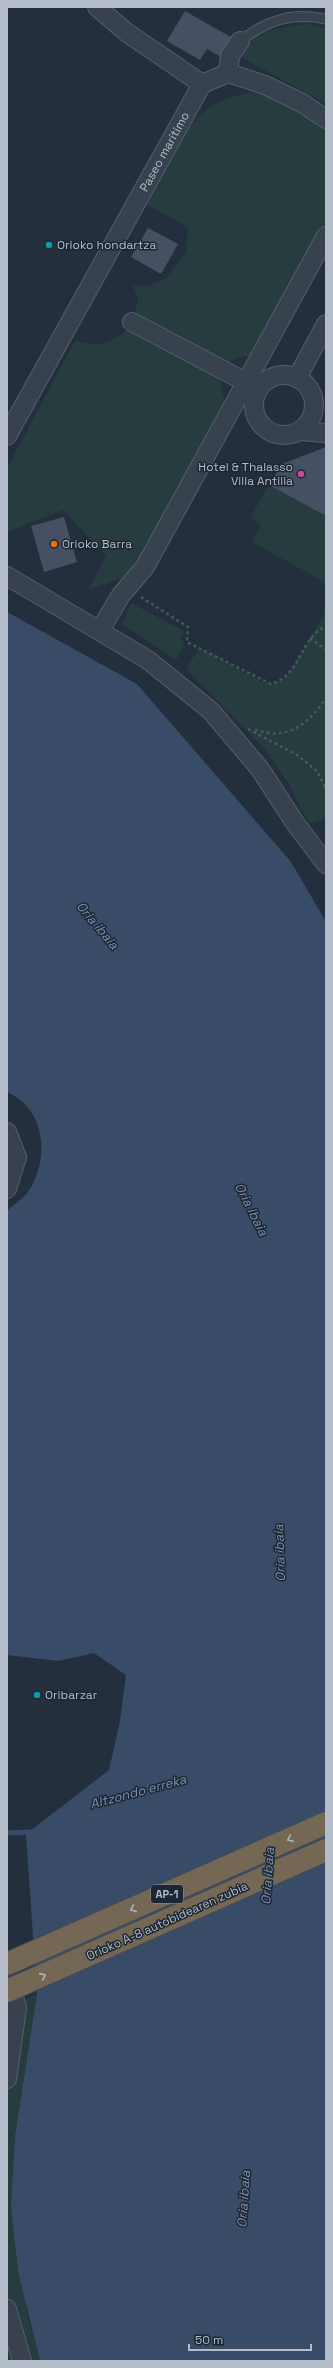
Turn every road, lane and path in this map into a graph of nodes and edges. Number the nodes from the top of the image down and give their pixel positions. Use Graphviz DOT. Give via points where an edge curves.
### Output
graph roads {
  1 [pos="97,7"];
  2 [pos="326,19"];
  3 [pos="240,41"];
  4 [pos="228,73"];
  5 [pos="202,84"];
  6 [pos="326,119"];
  7 [pos="326,236"];
  8 [pos="132,322"];
  9 [pos="326,324"];
  10 [pos="297,378"];
  11 [pos="252,385"];
  12 [pos="314,402"];
  13 [pos="326,419"];
  14 [pos="300,431"];
  15 [pos="326,432"];
  16 [pos="7,436"];
  17 [pos="7,576"];
  18 [pos="141,591"];
  19 [pos="326,626"];
  20 [pos="100,630"];
  21 [pos="310,638"];
  22 [pos="326,650"];
  23 [pos="326,698"];
  24 [pos="223,726"];
  25 [pos="252,729"];
  26 [pos="326,789"];
  27 [pos="326,864"];
  28 [pos="7,1132"];
  29 [pos="7,1188"];
  30 [pos="326,1823"];
  31 [pos="326,1850"];
  32 [pos="7,1964"];
  33 [pos="7,1970"];
  34 [pos="7,1991"];
  35 [pos="7,2079"];
  36 [pos="7,2309"];
  37 [pos="22,2361"];
  1 -- 5 [label="street" via="126,32"];
  2 -- 3 [label="lane" via="281,19 259,27"];
  3 -- 4 [label="street" via="230,56"];
  4 -- 5 [label="street"];
  4 -- 6 [label="street" via="265,85 302,103"];
  5 -- 16 [label="street, Paseo marítimo"];
  7 -- 11 [label="street"];
  8 -- 11 [label="street"];
  9 -- 10 [label="street"];
  10 -- 11 [label="street" via="286,375"];
  10 -- 12 [label="street" via="311,392"];
  11 -- 14 [label="street" via="256,418 262,426 280,435"];
  11 -- 20 [label="street" via="145,567 121,595"];
  12 -- 13 [label="street"];
  12 -- 14 [label="street" via="311,418"];
  14 -- 15 [label="street"];
  17 -- 20 [label="street"];
  18 -- 21 [label="path" via="144,601 188,627 187,642 265,683 279,682 288,676"];
  19 -- 21 [label="path"];
  20 -- 24 [label="street" via="148,660 211,711"];
  21 -- 22 [label="path"];
  23 -- 25 [label="path" via="318,712 300,727 279,734"];
  24 -- 25 [label="path"];
  24 -- 27 [label="street" via="260,769 295,823"];
  25 -- 26 [label="path" via="297,755 317,771"];
  28 -- 29 [label="street" via="17,1157"];
  30 -- 32 [label="highway, Orioko A-8 autobidearen zubia / AP-1, one-way"];
  34 -- 31 [label="highway, Orioko A-8 autobidearen zubia / AP-1, one-way, bridge"];
  33 -- 35 [label="street" via="17,2008"];
  36 -- 37 [label="street"];
}
